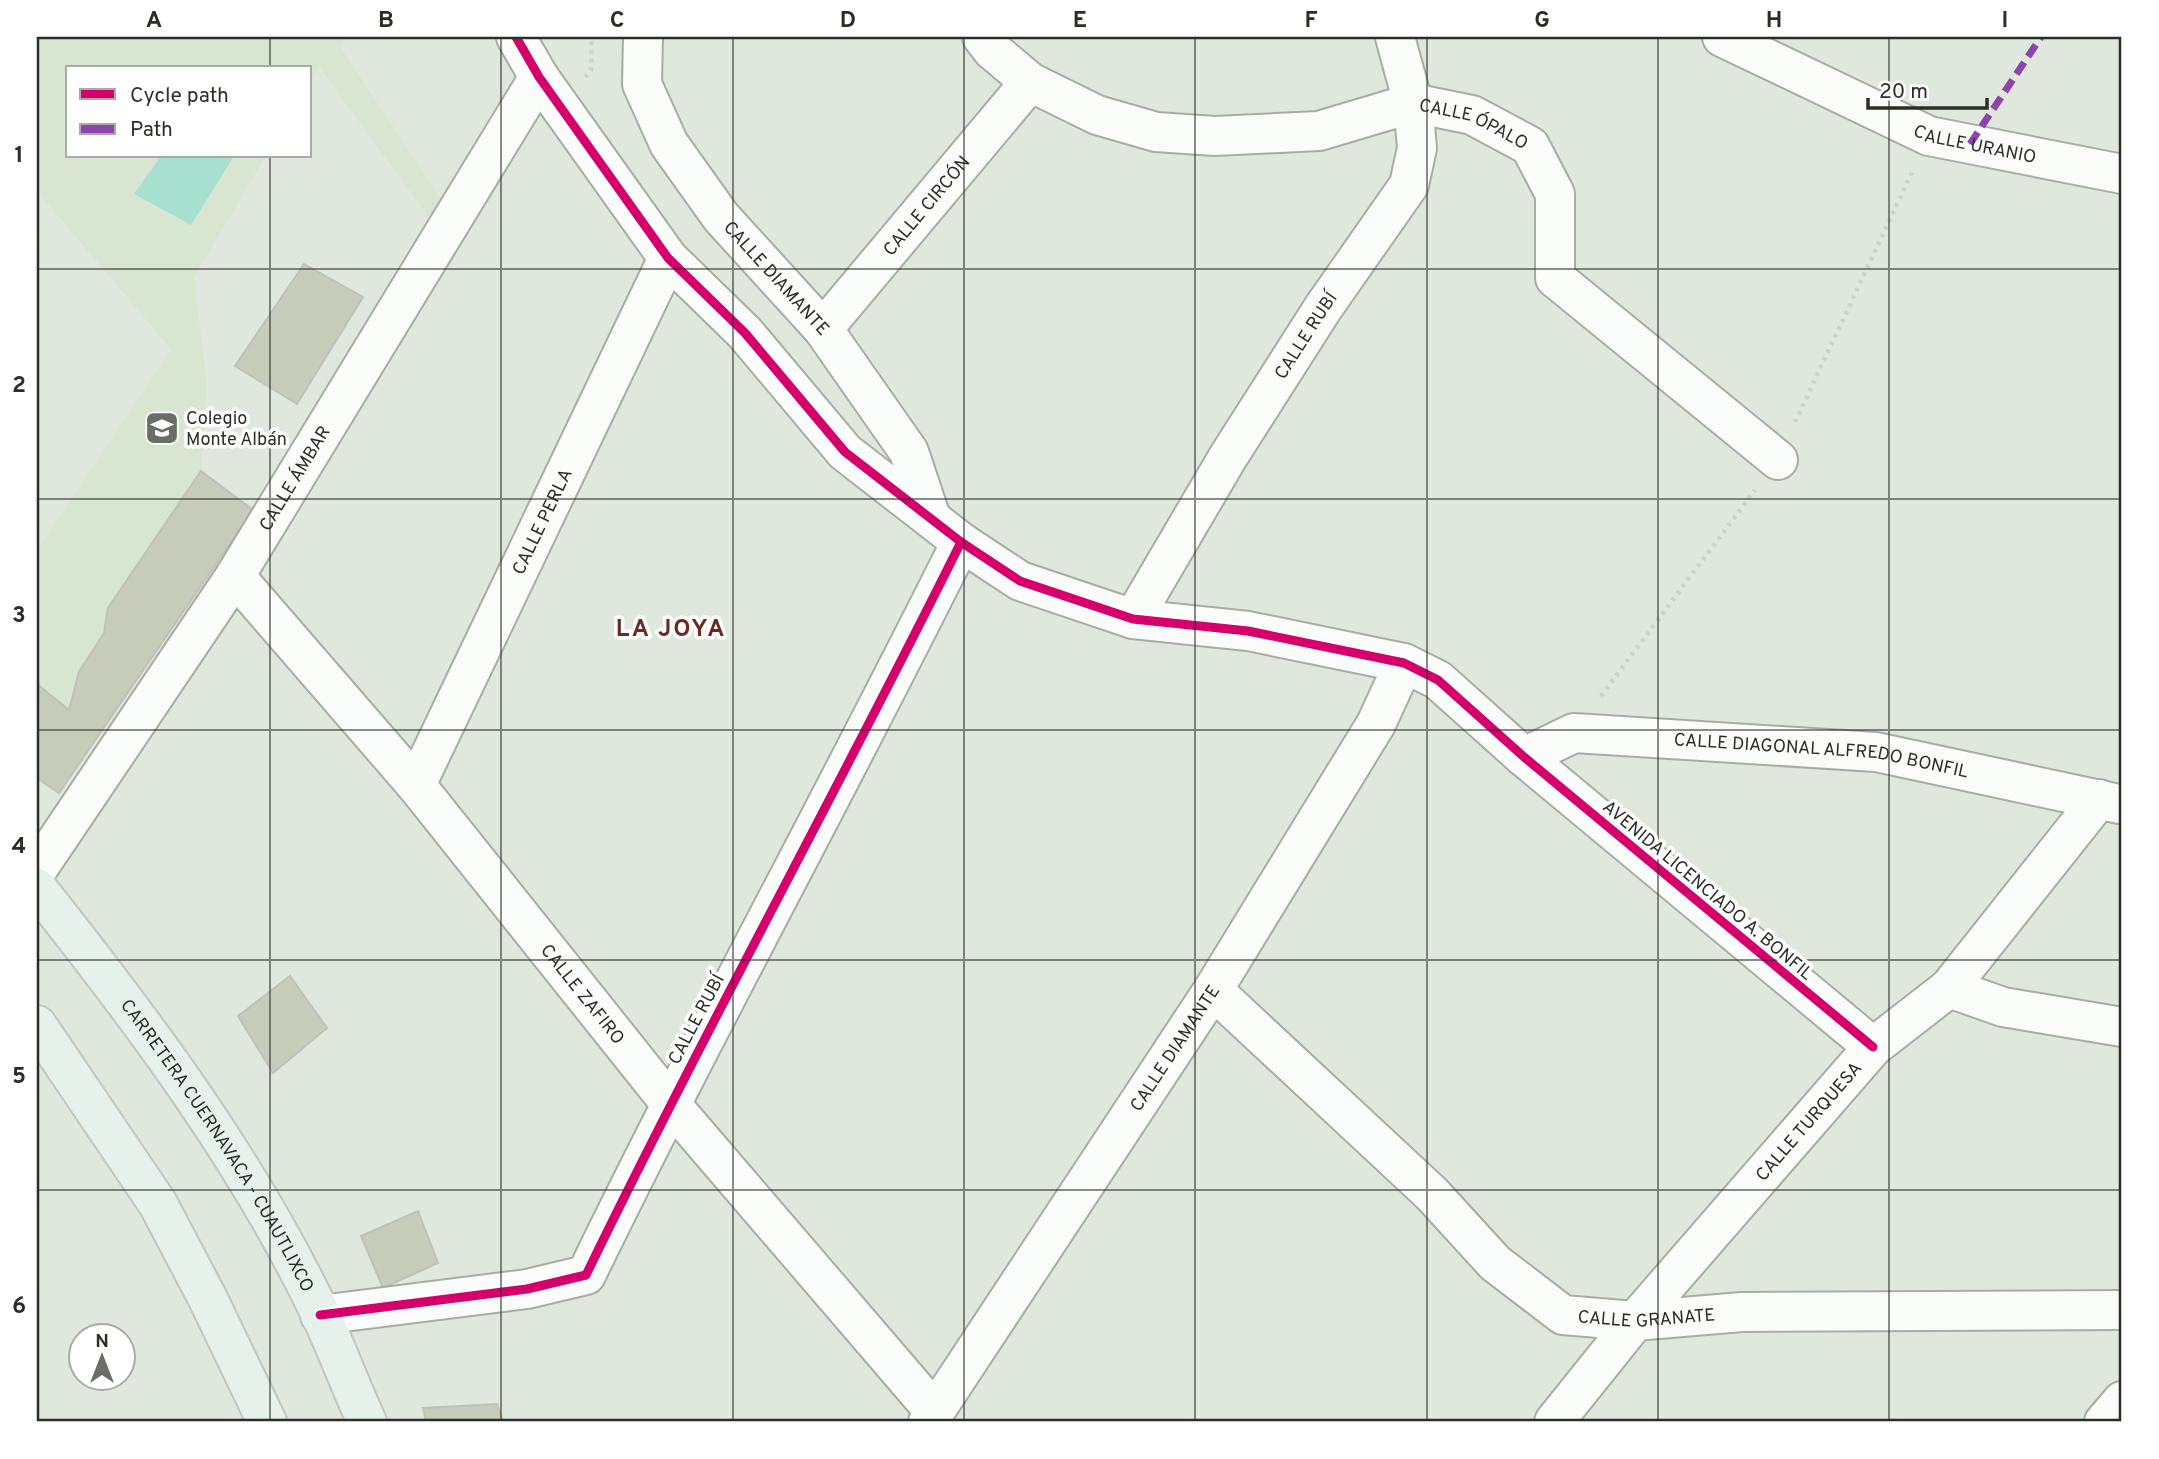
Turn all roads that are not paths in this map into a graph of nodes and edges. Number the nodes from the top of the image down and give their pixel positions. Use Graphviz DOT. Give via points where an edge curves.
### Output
graph roads {
  1 [pos="516,37"];
  2 [pos="643,37"];
  3 [pos="982,37"];
  4 [pos="1395,37"];
  5 [pos="1722,37"];
  6 [pos="538,77"];
  7 [pos="1030,82"];
  8 [pos="1413,103"];
  9 [pos="2122,174"];
  10 [pos="668,258"];
  11 [pos="823,329"];
  12 [pos="1778,460"];
  13 [pos="930,515"];
  14 [pos="961,542"];
  15 [pos="235,576"];
  16 [pos="1133,619"];
  17 [pos="1404,663"];
  18 [pos="1524,757"];
  19 [pos="416,786"];
  20 [pos="2110,802"];
  21 [pos="37,870"];
  22 [pos="37,888"];
  23 [pos="1949,988"];
  24 [pos="1213,990"];
  25 [pos="37,1025"];
  26 [pos="2122,1027"];
  27 [pos="1873,1048"];
  28 [pos="670,1102"];
  29 [pos="2122,1310"];
  30 [pos="320,1315"];
  31 [pos="1635,1321"];
  32 [pos="2122,1401"];
  33 [pos="932,1417"];
  34 [pos="267,1422"];
  35 [pos="367,1422"];
  36 [pos="1554,1422"];
  37 [pos="2104,1422"];
  1 -- 6 [label="street, AVENIDA LICENCIADO A. BONFIL"];
  2 -- 11 [label="street, CALLE DIAMANTE" via="642,84 669,144 721,217"];
  3 -- 7 [label="street, CALLE ÓPALO"];
  4 -- 8 [label="street, CALLE RUBÍ"];
  5 -- 9 [label="street, CALLE URANIO" via="1929,136"];
  6 -- 10 [label="street, AVENIDA LICENCIADO A. BONFIL"];
  6 -- 15 [label="street, CALLE ÁMBAR"];
  7 -- 8 [label="street, CALLE ÓPALO" via="1097,115 1156,132 1215,136 1319,131"];
  7 -- 11 [label="street, CALLE CIRCÓN"];
  8 -- 12 [label="street, CALLE ÓPALO" via="1472,115 1530,146 1555,194 1555,278"];
  8 -- 16 [label="street, CALLE RUBÍ" via="1417,148 1409,185 1250,422"];
  10 -- 13 [label="street, AVENIDA LICENCIADO A. BONFIL" via="745,333 845,452"];
  10 -- 19 [label="street, CALLE PERLA"];
  11 -- 13 [label="street, CALLE DIAMANTE" via="909,452"];
  13 -- 14 [label="street, AVENIDA LICENCIADO A. BONFIL"];
  14 -- 16 [label="street, AVENIDA LICENCIADO A. BONFIL" via="1020,581"];
  14 -- 28 [label="street, CALLE RUBÍ"];
  15 -- 19 [label="street, CALLE ZAFIRO"];
  15 -- 21 [label="street, CALLE ÁMBAR"];
  16 -- 17 [label="street, AVENIDA LICENCIADO A. BONFIL" via="1248,631"];
  17 -- 18 [label="street, AVENIDA LICENCIADO A. BONFIL" via="1438,680"];
  17 -- 24 [label="street, CALLE DIAMANTE" via="1376,724"];
  18 -- 20 [label="street, CALLE DIAGONAL ALFREDO BONFIL" via="1574,733 1876,752"];
  18 -- 27 [label="street, AVENIDA LICENCIADO A. BONFIL"];
  19 -- 28 [label="street, CALLE ZAFIRO"];
  20 -- 23 [label="street, CALLE TURQUESA"];
  22 -- 30 [label="main road, CARRETERA CUERNAVACA - CUAUTLIXCO" via="181,1082 271,1223"];
  23 -- 26 [label="street" via="2003,1007"];
  23 -- 27 [label="street, CALLE TURQUESA"];
  24 -- 31 [label="street, CALLE GRANATE" via="1432,1194 1495,1264 1563,1315"];
  24 -- 33 [label="street, CALLE DIAMANTE"];
  25 -- 34 [label="main road" via="158,1204"];
  27 -- 31 [label="street, CALLE TURQUESA"];
  28 -- 30 [label="street, CALLE RUBÍ" via="586,1275 527,1289"];
  28 -- 33 [label="street, CALLE ZAFIRO"];
  29 -- 31 [label="street, CALLE GRANATE" via="1742,1312"];
  30 -- 35 [label="main road, CARRETERA CUERNAVACA - CUAUTLIXCO"];
  31 -- 36 [label="street, CALLE TURQUESA"];
  32 -- 37 [label="street"];
}
